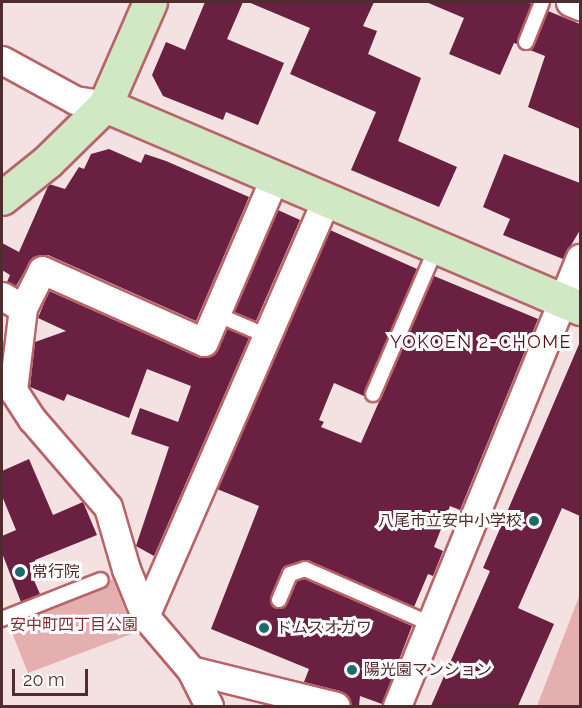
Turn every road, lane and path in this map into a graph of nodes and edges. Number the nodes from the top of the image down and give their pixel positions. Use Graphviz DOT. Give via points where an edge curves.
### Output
graph roads {
  1 [pos="150,2"];
  2 [pos="542,2"];
  3 [pos="570,2"];
  4 [pos="580,6"];
  5 [pos="526,42"];
  6 [pos="2,60"];
  7 [pos="105,105"];
  8 [pos="275,176"];
  9 [pos="2,198"];
  10 [pos="327,198"];
  11 [pos="437,246"];
  12 [pos="580,258"];
  13 [pos="12,302"];
  14 [pos="572,305"];
  15 [pos="216,314"];
  16 [pos="267,336"];
  17 [pos="8,382"];
  18 [pos="373,394"];
  19 [pos="101,580"];
  20 [pos="279,600"];
  21 [pos="145,616"];
  22 [pos="2,619"];
  23 [pos="431,624"];
  24 [pos="191,670"];
  25 [pos="209,706"];
  26 [pos="336,706"];
  27 [pos="397,706"];
  1 -- 7 [label="street"];
  2 -- 5 [label="lane"];
  3 -- 4 [label="street"];
  6 -- 7 [label="street" via="75,100"];
  7 -- 8 [label="street"];
  7 -- 9 [label="street" via="48,161"];
  8 -- 10 [label="street"];
  8 -- 15 [label="street"];
  10 -- 11 [label="street"];
  10 -- 16 [label="street"];
  11 -- 14 [label="street"];
  11 -- 18 [label="lane"];
  12 -- 14 [label="street"];
  13 -- 15 [label="street" via="42,270 204,342"];
  13 -- 17 [label="street"];
  14 -- 23 [label="street"];
  15 -- 16 [label="lane"];
  16 -- 21 [label="street"];
  17 -- 21 [label="street" via="32,419 108,507"];
  19 -- 22 [label="lane"];
  20 -- 23 [label="lane" via="290,574 305,569"];
  21 -- 24 [label="street"];
  23 -- 27 [label="street"];
  24 -- 25 [label="street"];
  24 -- 26 [label="street"];
}
